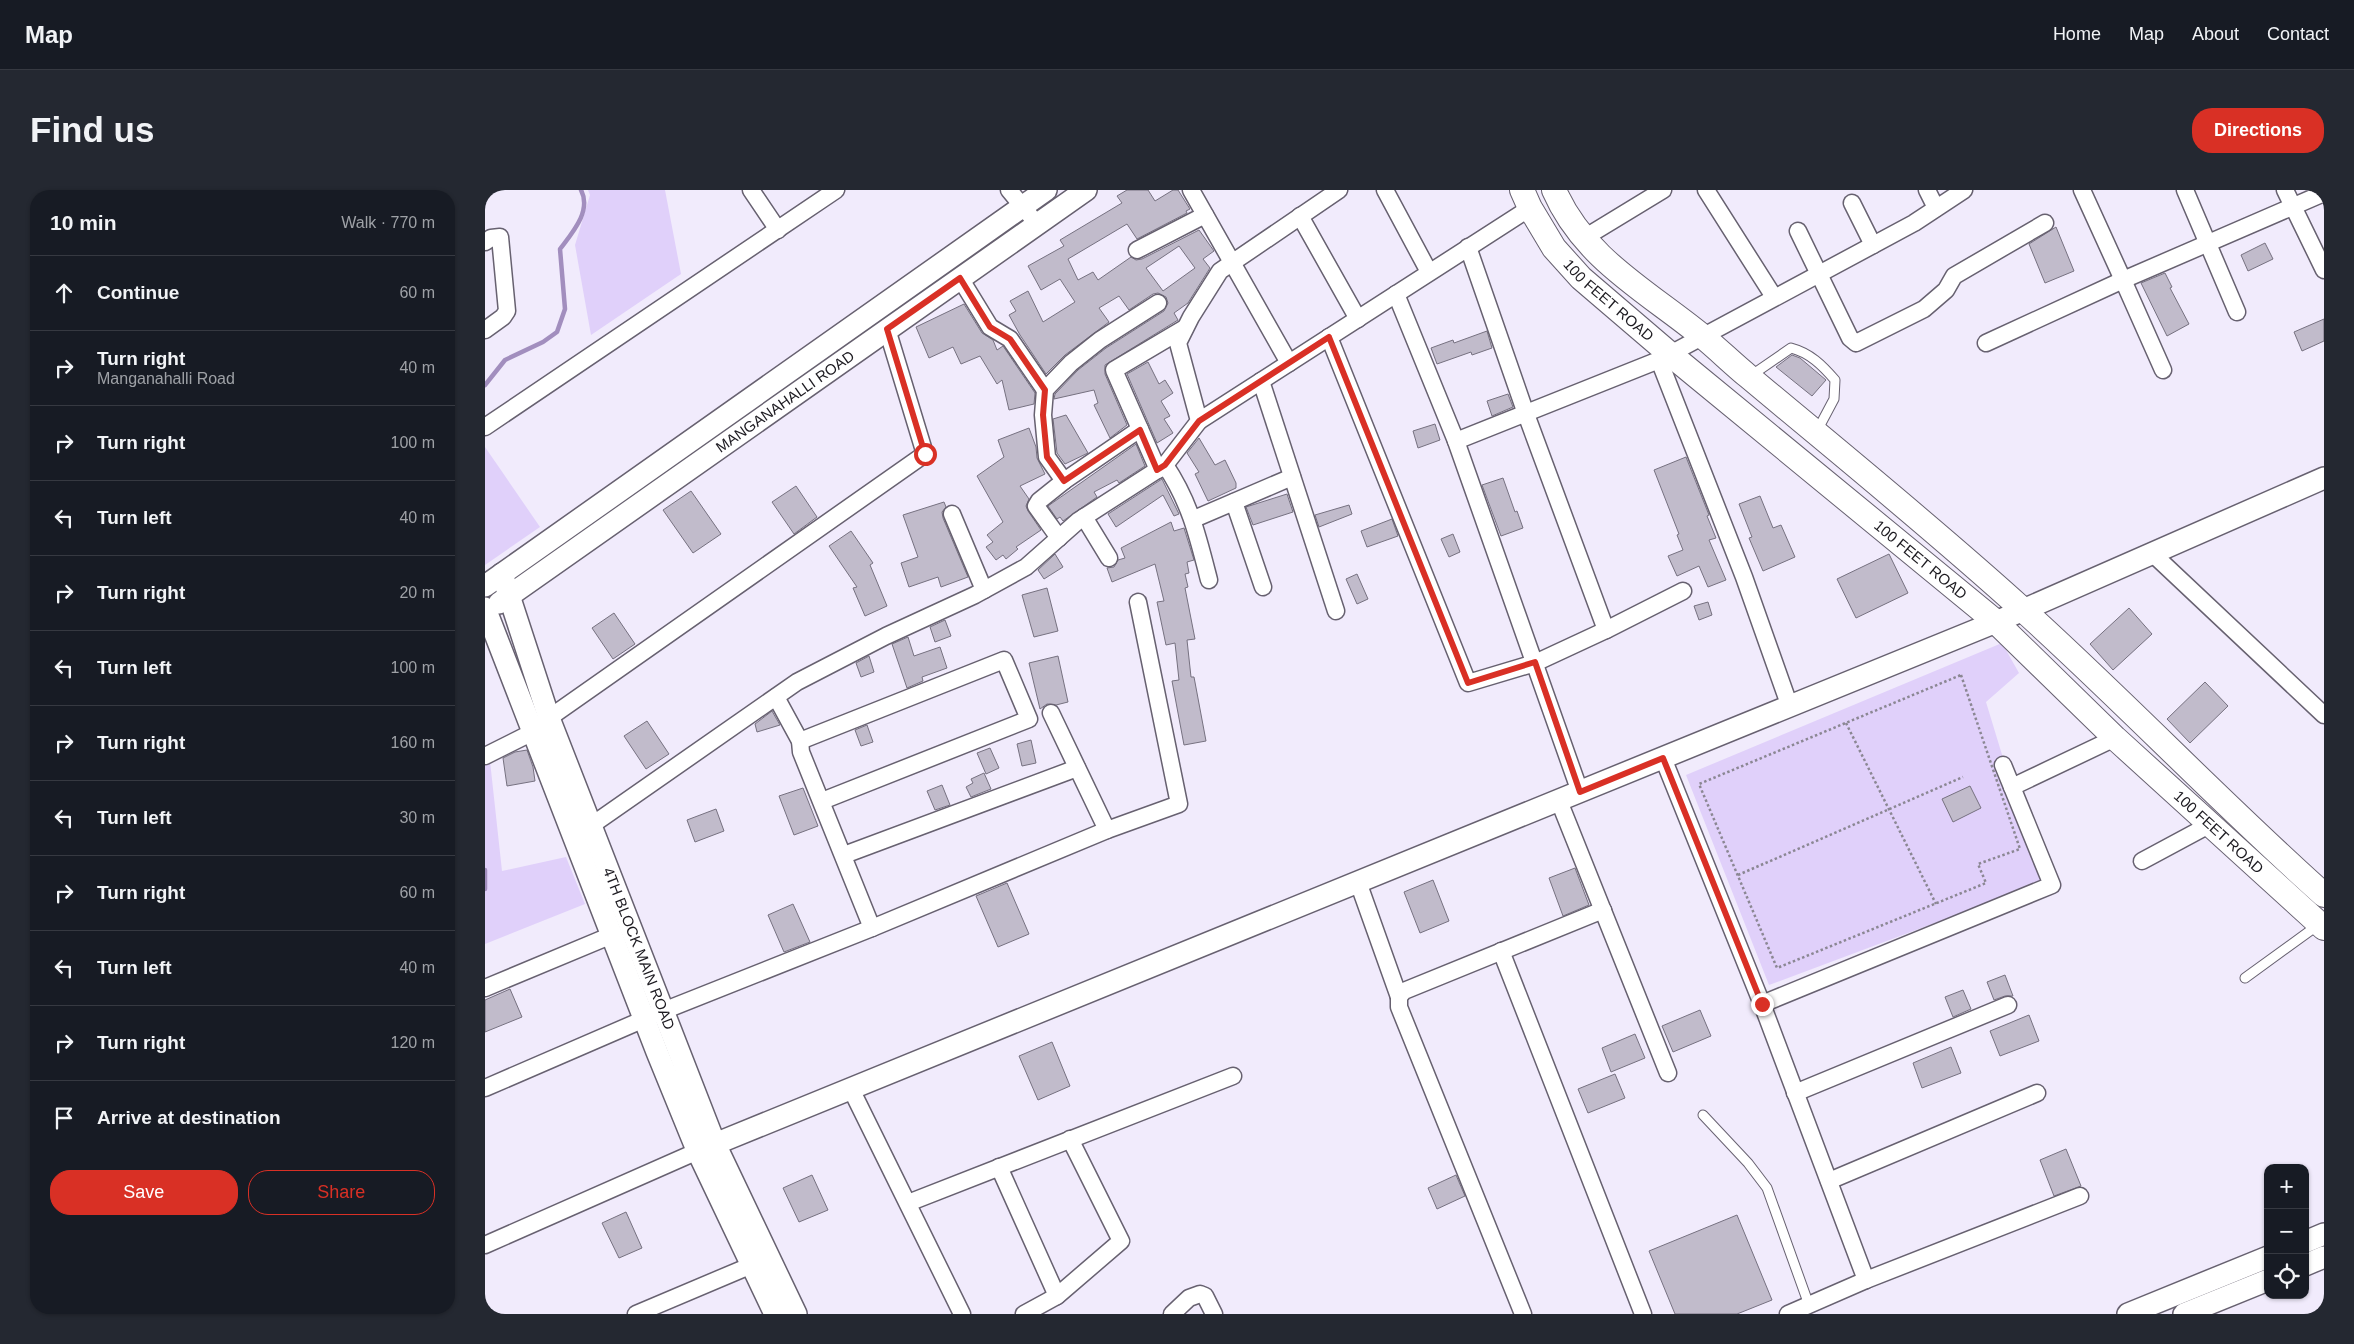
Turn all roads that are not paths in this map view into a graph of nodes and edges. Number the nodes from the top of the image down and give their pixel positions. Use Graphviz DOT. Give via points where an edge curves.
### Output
graph roads {
  1 [pos="751,190"];
  2 [pos="836,190"];
  3 [pos="1009,190"];
  4 [pos="1046,190"];
  5 [pos="1086,190"];
  6 [pos="1191,190"];
  7 [pos="1315,190"];
  8 [pos="1339,190"];
  9 [pos="1385,190"];
  10 [pos="1554,190"];
  11 [pos="1706,190"];
  12 [pos="1927,190"];
  13 [pos="1963,190"];
  14 [pos="2082,190"];
  15 [pos="2185,190"];
  16 [pos="2285,190"];
  17 [pos="1656,192"];
  18 [pos="2324,193"];
  19 [pos="1526,199"];
  20 [pos="1852,203"];
  21 [pos="1023,206"];
  22 [pos="2293,206"];
  23 [pos="1936,208"];
  24 [pos="1306,212"];
  25 [pos="1205,215"];
  26 [pos="2045,223"];
  27 [pos="1037,224"];
  28 [pos="778,230"];
  29 [pos="1798,231"];
  30 [pos="1585,238"];
  31 [pos="485,242"];
  32 [pos="2209,243"];
  33 [pos="1873,245"];
  34 [pos="1468,247"];
  35 [pos="1137,250"];
  36 [pos="1232,262"];
  37 [pos="2324,270"];
  38 [pos="1429,272"];
  39 [pos="1819,274"];
  40 [pos="960,278"];
  41 [pos="2123,280"];
  42 [pos="1396,294"];
  43 [pos="1773,297"];
  44 [pos="1158,303"];
  45 [pos="2237,312"];
  46 [pos="1358,319"];
  47 [pos="1185,328"];
  48 [pos="887,329"];
  49 [pos="485,330"];
  50 [pos="1702,335"];
  51 [pos="1329,337"];
  52 [pos="1985,343"];
  53 [pos="1665,358"];
  54 [pos="1289,363"];
  55 [pos="2163,370"];
  56 [pos="1749,377"];
  57 [pos="1261,381"];
  58 [pos="1045,390"];
  59 [pos="1526,414"];
  60 [pos="1199,421"];
  61 [pos="485,427"];
  62 [pos="1140,430"];
  63 [pos="1817,432"];
  64 [pos="1456,442"];
  65 [pos="1161,467"];
  66 [pos="1292,477"];
  67 [pos="2324,478"];
  68 [pos="1064,481"];
  69 [pos="1234,502"];
  70 [pos="952,514"];
  71 [pos="1085,517"];
  72 [pos="1194,520"];
  73 [pos="1059,538"];
  74 [pos="2153,554"];
  75 [pos="1109,558"];
  76 [pos="493,580"];
  77 [pos="1209,580"];
  78 [pos="1263,587"];
  79 [pos="984,590"];
  80 [pos="1683,591"];
  81 [pos="510,596"];
  82 [pos="1138,602"];
  83 [pos="2023,609"];
  84 [pos="486,611"];
  85 [pos="1336,611"];
  86 [pos="1996,622"];
  87 [pos="1606,630"];
  88 [pos="1535,662"];
  89 [pos="776,697"];
  90 [pos="1790,707"];
  91 [pos="1051,713"];
  92 [pos="2324,715"];
  93 [pos="549,718"];
  94 [pos="533,732"];
  95 [pos="2115,738"];
  96 [pos="800,741"];
  97 [pos="485,756"];
  98 [pos="1663,758"];
  99 [pos="2003,765"];
  100 [pos="1077,768"];
  101 [pos="2012,786"];
  102 [pos="1580,792"];
  103 [pos="822,801"];
  104 [pos="1559,801"];
  105 [pos="592,825"];
  106 [pos="2209,825"];
  107 [pos="1107,830"];
  108 [pos="844,855"];
  109 [pos="2143,861"];
  110 [pos="1358,882"];
  111 [pos="2324,895"];
  112 [pos="1603,910"];
  113 [pos="2322,926"];
  114 [pos="872,928"];
  115 [pos="612,935"];
  116 [pos="1501,951"];
  117 [pos="2245,978"];
  118 [pos="485,988"];
  119 [pos="1399,997"];
  120 [pos="1762,1004"];
  121 [pos="2008,1005"];
  122 [pos="663,1011"];
  123 [pos="644,1019"];
  124 [pos="1669,1073"];
  125 [pos="1233,1076"];
  126 [pos="485,1088"];
  127 [pos="851,1089"];
  128 [pos="1795,1093"];
  129 [pos="2037,1093"];
  130 [pos="1703,1115"];
  131 [pos="1069,1139"];
  132 [pos="706,1147"];
  133 [pos="999,1167"];
  134 [pos="1829,1181"];
  135 [pos="2080,1196"];
  136 [pos="908,1202"];
  137 [pos="2324,1234"];
  138 [pos="2309,1240"];
  139 [pos="485,1246"];
  140 [pos="2324,1258"];
  141 [pos="2264,1259"];
  142 [pos="2309,1264"];
  143 [pos="752,1265"];
  144 [pos="1866,1280"];
  145 [pos="2264,1282"];
  146 [pos="1057,1296"];
  147 [pos="1797,1311"];
  148 [pos="637,1314"];
  149 [pos="775,1314"];
  150 [pos="796,1314"];
  151 [pos="962,1314"];
  152 [pos="1024,1314"];
  153 [pos="1172,1314"];
  154 [pos="1214,1314"];
  155 [pos="1523,1314"];
  156 [pos="1643,1314"];
  157 [pos="2128,1314"];
  158 [pos="2184,1314"];
  1 -- 28 [label="street"];
  2 -- 28 [label="street"];
  3 -- 21 [label="street"];
  4 -- 21 [label="street, MANGANAHALLI ROAD"];
  5 -- 27 [label="street, MANGANAHALLI ROAD"];
  6 -- 25 [label="street"];
  7 -- 24 [label="street"];
  8 -- 24 [label="street"];
  9 -- 38 [label="street"];
  10 -- 30 [label="main road, 100 FEET ROAD" via="1560,204"];
  11 -- 43 [label="street"];
  12 -- 23 [label="street"];
  13 -- 23 [label="street"];
  14 -- 41 [label="street"];
  15 -- 32 [label="street"];
  16 -- 22 [label="street"];
  17 -- 30 [label="street"];
  18 -- 22 [label="street"];
  19 -- 34 [label="street"];
  19 -- 53 [label="main road, 100 FEET ROAD" via="1554,248"];
  20 -- 33 [label="street"];
  21 -- 27 [label="street"];
  21 -- 76 [label="street, MANGANAHALLI ROAD"];
  22 -- 32 [label="street"];
  22 -- 37 [label="street"];
  23 -- 33 [label="street"];
  24 -- 36 [label="street"];
  24 -- 46 [label="street"];
  25 -- 35 [label="street"];
  25 -- 36 [label="street"];
  26 -- 39 [label="street" via="1954,276 1946,290 1924,309 1856,343 1850,338"];
  27 -- 40 [label="street, MANGANAHALLI ROAD"];
  28 -- 61 [label="street"];
  29 -- 39 [label="street"];
  30 -- 50 [label="main road, 100 FEET ROAD" via="1619,275"];
  31 -- 49 [label="street" via="500,236 507,311"];
  32 -- 41 [label="street"];
  32 -- 45 [label="street"];
  33 -- 39 [label="street"];
  34 -- 38 [label="street"];
  34 -- 59 [label="street"];
  36 -- 47 [label="street" via="1220,271"];
  36 -- 54 [label="street"];
  38 -- 42 [label="street"];
  39 -- 43 [label="street"];
  40 -- 48 [label="street, MANGANAHALLI ROAD"];
  40 -- 58 [label="street" via="990,327 1010,339"];
  41 -- 52 [label="street"];
  41 -- 55 [label="street"];
  42 -- 46 [label="street"];
  42 -- 64 [label="street"];
  43 -- 50 [label="street"];
  44 -- 58 [label="street" via="1100,340"];
  46 -- 51 [label="street"];
  47 -- 60 [label="street" via="1178,343"];
  47 -- 62 [label="street" via="1115,370"];
  48 -- 81 [label="street, MANGANAHALLI ROAD"];
  48 -- 93 [label="street" via="925,454"];
  50 -- 53 [label="street"];
  50 -- 56 [label="main road, 100 FEET ROAD"];
  51 -- 54 [label="street"];
  51 -- 88 [label="street" via="1468,683"];
  53 -- 59 [label="street"];
  53 -- 86 [label="main road, 100 FEET ROAD"];
  53 -- 90 [label="street"];
  54 -- 57 [label="street"];
  56 -- 63 [label="main road, 100 FEET ROAD"];
  56 -- 63 [label="lane" via="1791,348 1805,352 1835,380 1834,399"];
  57 -- 60 [label="street"];
  57 -- 66 [label="street"];
  58 -- 68 [label="street" via="1043,415 1047,457"];
  59 -- 64 [label="street"];
  59 -- 87 [label="street"];
  60 -- 65 [label="street"];
  62 -- 65 [label="street"];
  62 -- 68 [label="street"];
  63 -- 83 [label="main road, 100 FEET ROAD"];
  64 -- 88 [label="street"];
  65 -- 71 [label="street"];
  65 -- 72 [label="street" via="1181,488"];
  66 -- 69 [label="street"];
  66 -- 85 [label="street"];
  67 -- 74 [label="street"];
  68 -- 73 [label="street" via="1036,506"];
  69 -- 72 [label="street"];
  69 -- 78 [label="street"];
  70 -- 79 [label="street"];
  71 -- 73 [label="street"];
  71 -- 75 [label="street"];
  72 -- 77 [label="street"];
  73 -- 79 [label="street" via="1026,567"];
  74 -- 83 [label="street"];
  74 -- 92 [label="street"];
  76 -- 81 [label="street, 4TH BLOCK MAIN ROAD"];
  79 -- 89 [label="street" via="886,636 797,682"];
  80 -- 87 [label="street"];
  81 -- 84 [label="street, MANGANAHALLI ROAD"];
  81 -- 93 [label="street, 4TH BLOCK MAIN ROAD"];
  82 -- 107 [label="street" via="1179,804"];
  83 -- 86 [label="street"];
  83 -- 111 [label="main road, 100 FEET ROAD"];
  84 -- 94 [label="street, 4TH BLOCK MAIN ROAD"];
  86 -- 90 [label="street"];
  86 -- 95 [label="main road, 100 FEET ROAD"];
  87 -- 88 [label="street"];
  88 -- 102 [label="street"];
  89 -- 96 [label="street"];
  89 -- 105 [label="street"];
  90 -- 98 [label="street"];
  91 -- 100 [label="street"];
  93 -- 105 [label="street, 4TH BLOCK MAIN ROAD"];
  94 -- 97 [label="street"];
  94 -- 115 [label="street, 4TH BLOCK MAIN ROAD"];
  95 -- 101 [label="street"];
  95 -- 106 [label="main road, 100 FEET ROAD"];
  96 -- 103 [label="street" via="801,752"];
  96 -- 103 [label="street" via="1004,660 1029,719"];
  98 -- 102 [label="street"];
  98 -- 120 [label="street"];
  99 -- 101 [label="street"];
  100 -- 107 [label="street"];
  100 -- 108 [label="street"];
  101 -- 120 [label="street" via="2053,885"];
  102 -- 104 [label="street"];
  103 -- 108 [label="street"];
  104 -- 110 [label="street"];
  104 -- 112 [label="street"];
  105 -- 122 [label="street, 4TH BLOCK MAIN ROAD"];
  106 -- 109 [label="street"];
  106 -- 113 [label="main road, 100 FEET ROAD"];
  107 -- 114 [label="street"];
  108 -- 114 [label="street"];
  110 -- 119 [label="street"];
  110 -- 127 [label="street"];
  112 -- 116 [label="street"];
  112 -- 124 [label="street"];
  113 -- 117 [label="lane"];
  114 -- 122 [label="street"];
  115 -- 118 [label="street"];
  115 -- 123 [label="street, 4TH BLOCK MAIN ROAD"];
  116 -- 119 [label="street" via="1403,991"];
  116 -- 156 [label="street"];
  119 -- 155 [label="street" via="1399,1007"];
  120 -- 128 [label="street"];
  121 -- 128 [label="street"];
  122 -- 123 [label="street"];
  122 -- 132 [label="street, 4TH BLOCK MAIN ROAD"];
  123 -- 126 [label="street"];
  123 -- 132 [label="street, 4TH BLOCK MAIN ROAD"];
  125 -- 131 [label="street"];
  127 -- 132 [label="street"];
  127 -- 136 [label="street"];
  128 -- 134 [label="street"];
  129 -- 134 [label="street"];
  130 -- 147 [label="lane" via="1767,1188"];
  131 -- 133 [label="street"];
  131 -- 146 [label="street" via="1121,1241"];
  132 -- 139 [label="street"];
  132 -- 143 [label="street, 4TH BLOCK MAIN ROAD"];
  132 -- 150 [label="street, 4TH BLOCK MAIN ROAD"];
  133 -- 136 [label="street"];
  133 -- 146 [label="street"];
  134 -- 144 [label="street"];
  135 -- 144 [label="street"];
  136 -- 151 [label="street"];
  137 -- 138 [label="street"];
  140 -- 142 [label="street"];
  141 -- 157 [label="street"];
  143 -- 148 [label="street"];
  143 -- 149 [label="street, 4TH BLOCK MAIN ROAD"];
  144 -- 147 [label="street"];
  145 -- 158 [label="street"];
  146 -- 152 [label="street"];
  153 -- 154 [label="street" via="1189,1298 1200,1294 1205,1296"];
}
